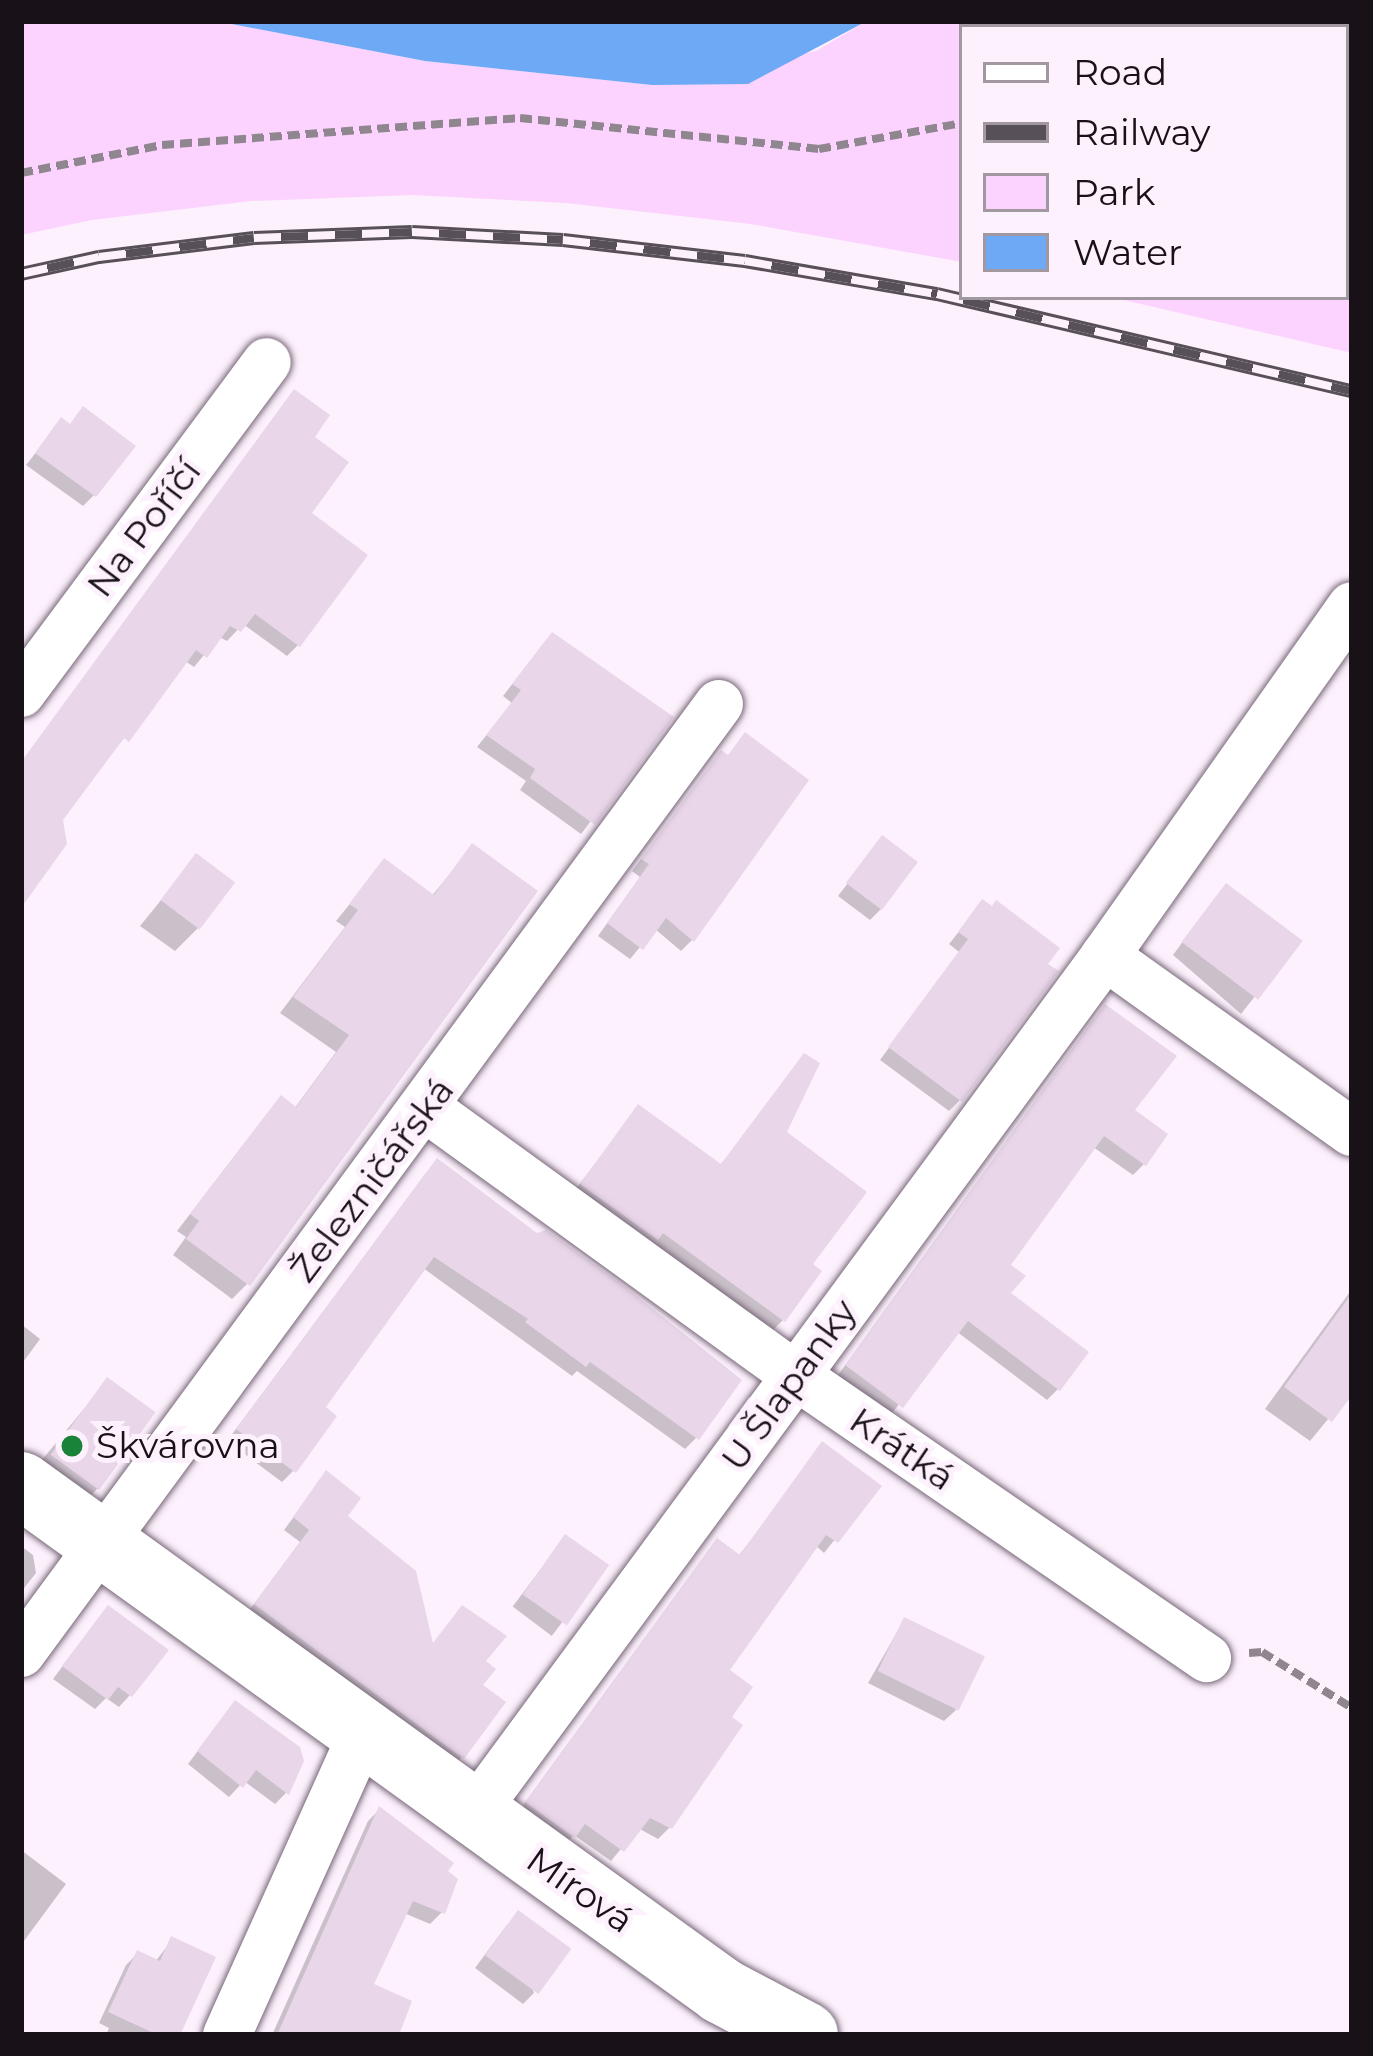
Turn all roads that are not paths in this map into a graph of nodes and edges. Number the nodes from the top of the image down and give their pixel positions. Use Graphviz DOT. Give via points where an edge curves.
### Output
graph roads {
  1 [pos="267,362"];
  2 [pos="1352,606"];
  3 [pos="21,694"];
  4 [pos="719,704"];
  5 [pos="1105,956"];
  6 [pos="426,1108"];
  7 [pos="1352,1132"];
  8 [pos="796,1376"];
  9 [pos="21,1485"];
  10 [pos="101,1544"];
  11 [pos="21,1653"];
  12 [pos="1207,1658"];
  13 [pos="362,1735"];
  14 [pos="473,1814"];
  15 [pos="227,2035"];
  16 [pos="805,2035"];
  1 -- 3 [label="street, Na Poříčí"];
  2 -- 5 [label="street, U Šlapanky"];
  4 -- 6 [label="street, Železničářská"];
  5 -- 7 [label="street"];
  5 -- 8 [label="street, U Šlapanky"];
  6 -- 8 [label="street, Krátká"];
  6 -- 10 [label="street, Železničářská"];
  8 -- 12 [label="street, Krátká"];
  8 -- 14 [label="street, U Šlapanky"];
  9 -- 10 [label="street, Mírová"];
  10 -- 11 [label="street, Železničářská"];
  10 -- 13 [label="street, Mírová"];
  13 -- 14 [label="street, Mírová"];
  13 -- 15 [label="street"];
  14 -- 16 [label="street, Mírová" via="722,1990"];
}
